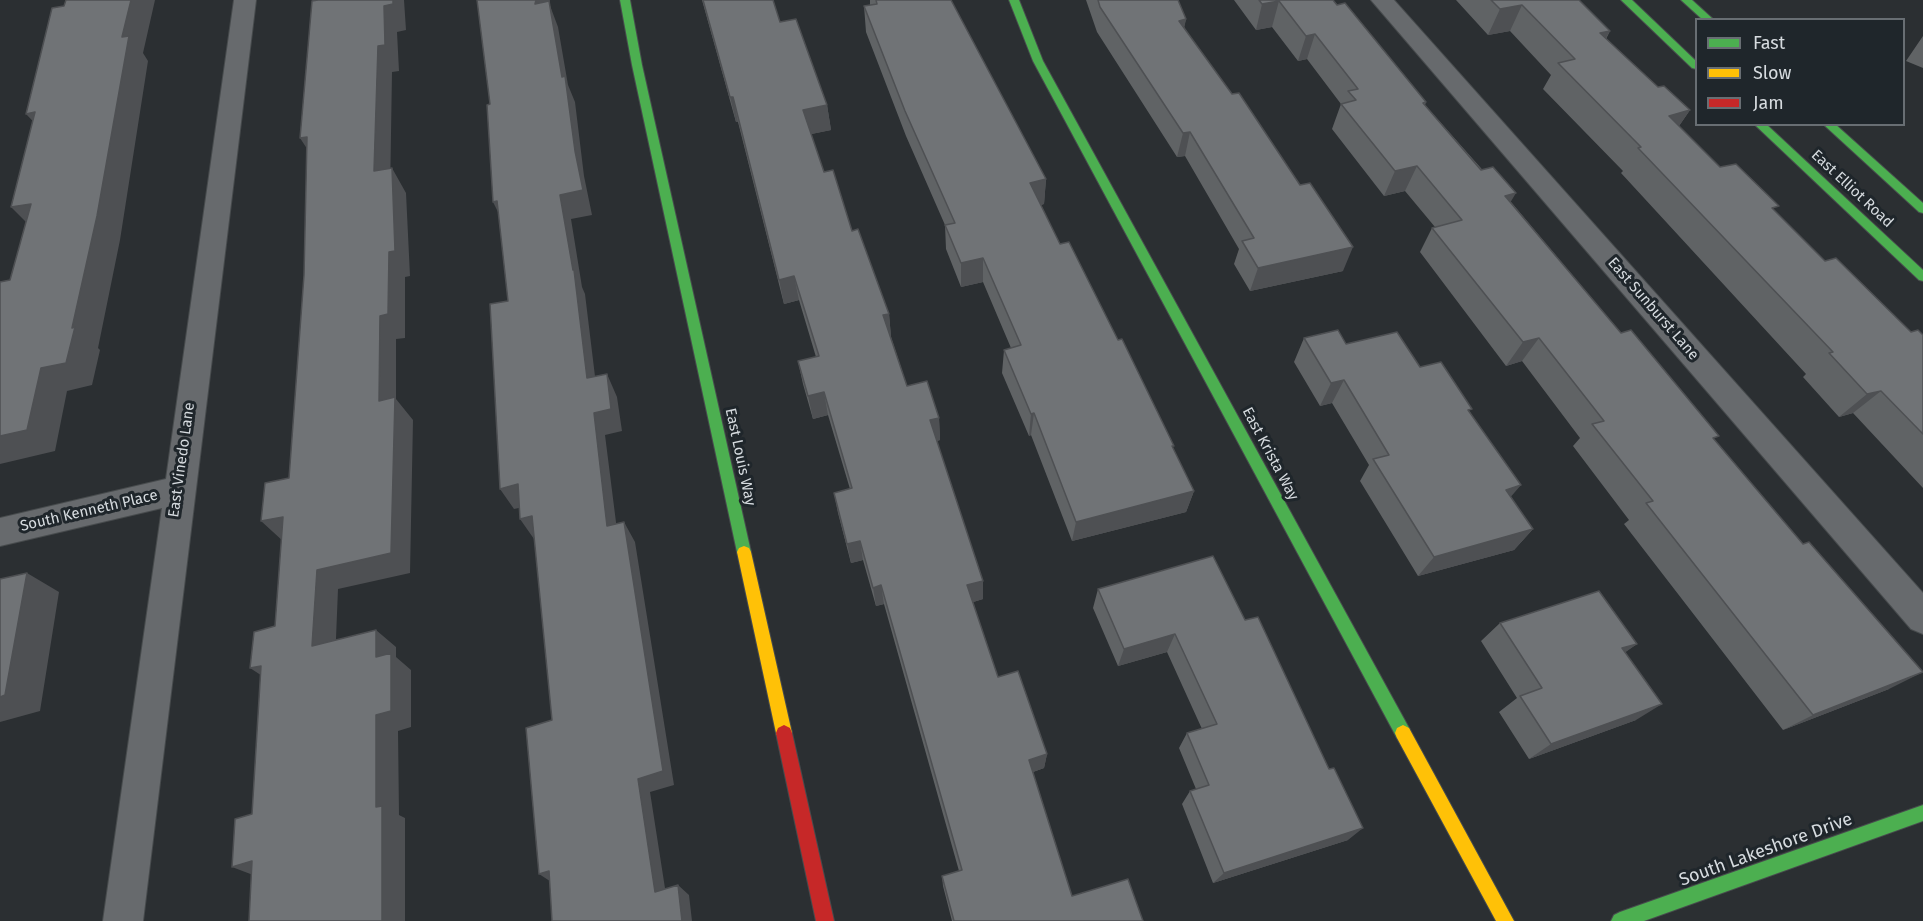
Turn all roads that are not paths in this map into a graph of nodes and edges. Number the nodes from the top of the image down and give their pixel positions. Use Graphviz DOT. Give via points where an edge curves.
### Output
graph roads {
  1 [pos="245,0"];
  2 [pos="625,0"];
  3 [pos="1014,0"];
  4 [pos="1382,0"];
  5 [pos="1626,0"];
  6 [pos="1686,0"];
  7 [pos="1707,18"];
  8 [pos="1695,65"];
  9 [pos="1761,126"];
  10 [pos="1830,126"];
  11 [pos="1923,209"];
  12 [pos="1923,278"];
  13 [pos="178,490"];
  14 [pos="0,532"];
  15 [pos="1923,618"];
  16 [pos="1923,813"];
  17 [pos="123,921"];
  18 [pos="825,921"];
  19 [pos="1505,921"];
  20 [pos="1620,921"];
  1 -- 13 [label="street, East Vinedo Lane"];
  2 -- 18 [label="street, East Louis Way"];
  3 -- 19 [label="street, East Krista Way" via="1038,61"];
  4 -- 15 [label="street, East Sunburst Lane"];
  5 -- 8 [label="street"];
  6 -- 7 [label="street"];
  9 -- 12 [label="street, East Elliot Road"];
  10 -- 11 [label="street, East Elliot Road"];
  13 -- 14 [label="street, South Kenneth Place"];
  13 -- 17 [label="street, East Vinedo Lane"];
  16 -- 20 [label="street, South Lakeshore Drive"];
}
